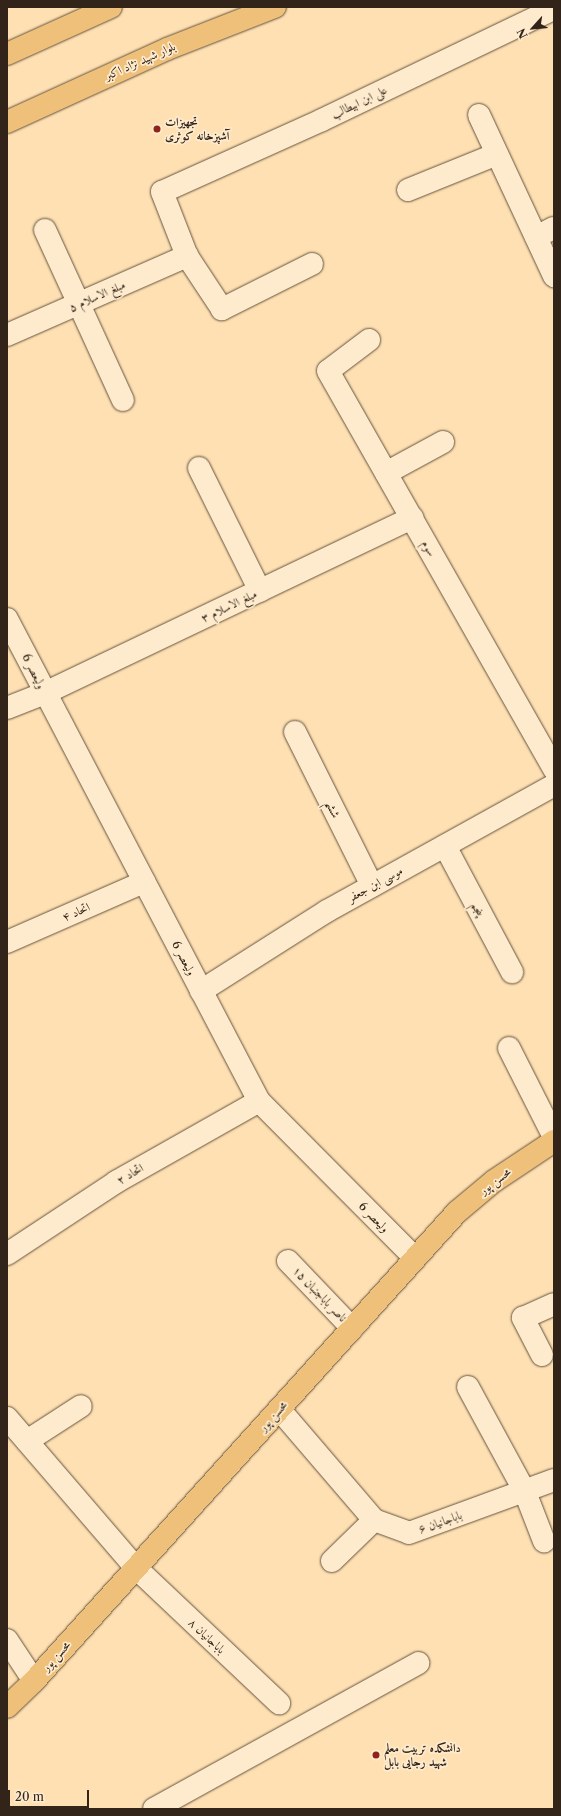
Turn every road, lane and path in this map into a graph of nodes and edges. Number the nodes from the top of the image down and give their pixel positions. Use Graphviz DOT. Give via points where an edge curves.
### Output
graph roads {
  1 [pos="111,7"];
  2 [pos="276,7"];
  3 [pos="554,9"];
  4 [pos="7,54"];
  5 [pos="479,115"];
  6 [pos="7,122"];
  7 [pos="497,154"];
  8 [pos="408,190"];
  9 [pos="45,230"];
  10 [pos="545,232"];
  11 [pos="187,256"];
  12 [pos="312,264"];
  13 [pos="554,276"];
  14 [pos="81,303"];
  15 [pos="7,336"];
  16 [pos="369,340"];
  17 [pos="123,400"];
  18 [pos="443,442"];
  19 [pos="199,468"];
  20 [pos="386,473"];
  21 [pos="412,518"];
  22 [pos="260,591"];
  23 [pos="7,619"];
  24 [pos="45,693"];
  25 [pos="7,708"];
  26 [pos="295,732"];
  27 [pos="554,769"];
  28 [pos="554,785"];
  29 [pos="445,846"];
  30 [pos="144,882"];
  31 [pos="372,886"];
  32 [pos="7,942"];
  33 [pos="512,972"];
  34 [pos="201,991"];
  35 [pos="509,1048"];
  36 [pos="259,1101"];
  37 [pos="554,1137"];
  38 [pos="554,1141"];
  39 [pos="7,1254"];
  40 [pos="415,1258"];
  41 [pos="288,1261"];
  42 [pos="554,1304"];
  43 [pos="352,1328"];
  44 [pos="542,1355"];
  45 [pos="468,1387"];
  46 [pos="81,1406"];
  47 [pos="279,1409"];
  48 [pos="7,1418"];
  49 [pos="27,1442"];
  50 [pos="554,1480"];
  51 [pos="525,1492"];
  52 [pos="374,1520"];
  53 [pos="544,1540"];
  54 [pos="332,1561"];
  55 [pos="136,1568"];
  56 [pos="7,1640"];
  57 [pos="418,1663"];
  58 [pos="34,1681"];
  59 [pos="279,1704"];
  60 [pos="7,1707"];
  61 [pos="154,1809"];
  1 -- 4 [label="main road"];
  2 -- 6 [label="main road, بلوار شهید نژاد اکبر" via="167,49"];
  3 -- 11 [label="street, علی ابن ابیطالب" via="322,120 162,192"];
  5 -- 7 [label="street"];
  7 -- 8 [label="street"];
  7 -- 10 [label="street"];
  9 -- 14 [label="street"];
  10 -- 13 [label="street"];
  11 -- 12 [label="street" via="222,309"];
  11 -- 14 [label="street, مبلغ الاسلام ۵"];
  14 -- 15 [label="street, مبلغ الاسلام ۵"];
  14 -- 17 [label="street"];
  16 -- 20 [label="street, سوم" via="328,371"];
  18 -- 20 [label="street"];
  19 -- 22 [label="street"];
  20 -- 21 [label="street, سوم"];
  21 -- 22 [label="street, مبلغ الاسلام ۳"];
  21 -- 27 [label="street, سوم"];
  22 -- 24 [label="street, مبلغ الاسلام ۳"];
  23 -- 24 [label="street, ولیعصر 6"];
  24 -- 25 [label="street, مبلغ الاسلام ۳"];
  24 -- 30 [label="street, ولیعصر 6"];
  26 -- 31 [label="street, ششم"];
  28 -- 29 [label="street, موسی ابن جعفر"];
  29 -- 31 [label="street, موسی ابن جعفر"];
  29 -- 33 [label="street, پنجم"];
  30 -- 32 [label="street, اتحاد ۴"];
  30 -- 34 [label="street, ولیعصر 6"];
  31 -- 34 [label="street, موسی ابن جعفر"];
  34 -- 36 [label="street, ولیعصر 6"];
  35 -- 37 [label="street"];
  36 -- 39 [label="street, اتحاد ۲" via="116,1182"];
  36 -- 40 [label="street, ولیعصر 6"];
  38 -- 40 [label="main road, محسن پور" via="476,1196"];
  40 -- 43 [label="main road, محسن پور"];
  41 -- 43 [label="street, ناصر باباجنبان ۱۵"];
  42 -- 44 [label="street" via="523,1318"];
  43 -- 47 [label="main road, محسن پور"];
  45 -- 51 [label="street"];
  46 -- 49 [label="street"];
  47 -- 52 [label="street, باباجانیان ۶"];
  47 -- 55 [label="main road, محسن پور"];
  48 -- 49 [label="street, باباجانیان ۸"];
  49 -- 55 [label="street, باباجانیان ۸"];
  50 -- 51 [label="street, باباجانیان ۶"];
  51 -- 52 [label="street, باباجانیان ۶" via="409,1533"];
  51 -- 53 [label="street"];
  52 -- 54 [label="street"];
  55 -- 58 [label="main road, محسن پور"];
  55 -- 59 [label="street, باباجانیان ۸"];
  56 -- 58 [label="street"];
  57 -- 61 [label="street"];
  58 -- 60 [label="main road, محسن پور"];
}
